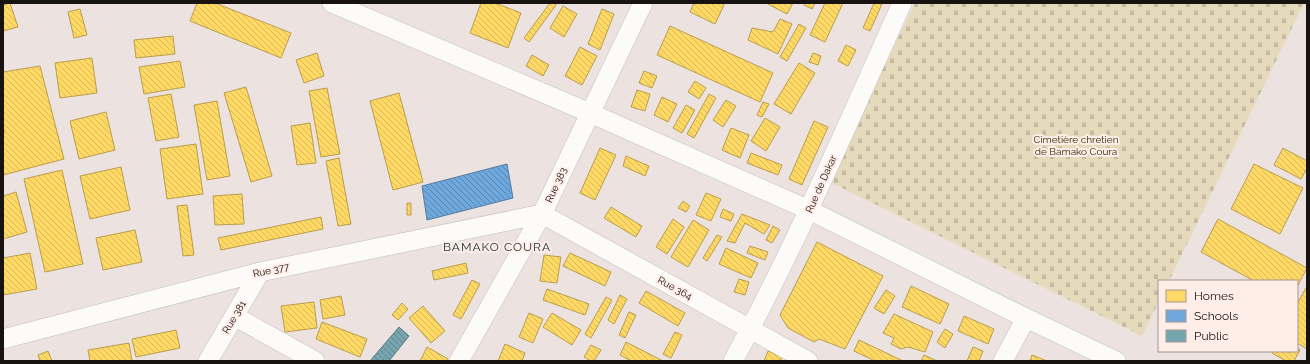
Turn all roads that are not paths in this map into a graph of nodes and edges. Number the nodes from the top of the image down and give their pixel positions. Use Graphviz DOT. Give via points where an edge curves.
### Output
graph roads {
  1 [pos="332,3"];
  2 [pos="642,3"];
  3 [pos="902,3"];
  4 [pos="590,113"];
  5 [pos="809,210"];
  6 [pos="542,214"];
  7 [pos="260,272"];
  8 [pos="234,316"];
  9 [pos="1026,318"];
  10 [pos="750,329"];
  11 [pos="3,339"];
  12 [pos="208,361"];
  13 [pos="315,361"];
  14 [pos="458,361"];
  15 [pos="733,361"];
  16 [pos="808,361"];
  17 [pos="1003,361"];
  18 [pos="1116,361"];
  1 -- 4 [label="street"];
  2 -- 4 [label="street, Rue 383"];
  3 -- 5 [label="street, Rue de Dakar"];
  4 -- 5 [label="street"];
  4 -- 6 [label="street, Rue 383"];
  5 -- 9 [label="street"];
  5 -- 10 [label="street, Rue de Dakar"];
  6 -- 7 [label="street, Rue 377"];
  6 -- 10 [label="street, Rue 364"];
  6 -- 14 [label="street, Rue 383"];
  7 -- 8 [label="street, Rue 381"];
  7 -- 11 [label="street, Rue 377"];
  8 -- 12 [label="street, Rue 381"];
  8 -- 13 [label="street"];
  9 -- 17 [label="street"];
  9 -- 18 [label="street"];
  10 -- 15 [label="street, Rue de Dakar"];
  10 -- 16 [label="street, Rue 364"];
}
